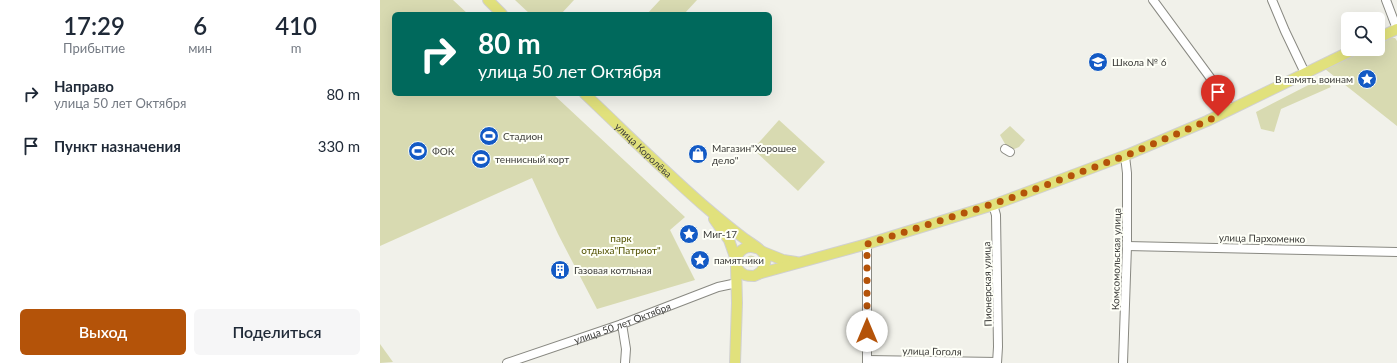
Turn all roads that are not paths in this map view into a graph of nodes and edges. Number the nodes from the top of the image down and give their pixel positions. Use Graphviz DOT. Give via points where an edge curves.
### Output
graph roads {
  1 [pos="488,0"];
  2 [pos="1153,0"];
  3 [pos="1272,0"];
  4 [pos="1386,0"];
  5 [pos="500,12"];
  6 [pos="1397,29"];
  7 [pos="1385,35"];
  8 [pos="1341,56"];
  9 [pos="1305,73"];
  10 [pos="587,96"];
  11 [pos="1230,110"];
  12 [pos="1125,156"];
  13 [pos="703,204"];
  14 [pos="993,204"];
  15 [pos="867,244"];
  16 [pos="1127,246"];
  17 [pos="759,250"];
  18 [pos="1397,252"];
  19 [pos="736,262"];
  20 [pos="802,263"];
  21 [pos="756,275"];
  22 [pos="737,283"];
  23 [pos="738,303"];
  24 [pos="622,324"];
  25 [pos="867,362"];
  26 [pos="507,363"];
  27 [pos="625,363"];
  28 [pos="735,363"];
  29 [pos="997,363"];
  30 [pos="1123,363"];
  1 -- 5 [label="main road"];
  2 -- 11 [label="street" via="1223,95"];
  3 -- 9 [label="street"];
  4 -- 6 [label="street"];
  6 -- 7 [label="main road"];
  8 -- 9 [label="main road"];
  9 -- 11 [label="main road"];
  10 -- 13 [label="main road, улица Королёва"];
  11 -- 12 [label="main road"];
  12 -- 14 [label="main road"];
  12 -- 16 [label="street, Комсомольская улица"];
  13 -- 17 [label="main road, улица Королёва"];
  13 -- 19 [label="main road, улица Королёва" via="723,230 734,251"];
  14 -- 15 [label="main road"];
  14 -- 29 [label="street, Пионерская улица" via="996,215"];
  15 -- 20 [label="main road"];
  15 -- 25 [label="street"];
  16 -- 18 [label="street, улица Пархоменко"];
  16 -- 30 [label="street, Комсомольская улица"];
  17 -- 19 [label="main road" via="749,247 742,249"];
  17 -- 20 [label="main road" via="791,262"];
  17 -- 21 [label="main road" via="765,256 765,264"];
  19 -- 21 [label="main road" via="742,273"];
  19 -- 22 [label="main road"];
  20 -- 21 [label="main road"];
  21 -- 23 [label="main road" via="742,284"];
  22 -- 23 [label="main road"];
  22 -- 24 [label="street, улица 50 лет Октября" via="718,287"];
  23 -- 28 [label="main road"];
  24 -- 26 [label="street, улица 50 лет Октября"];
  24 -- 27 [label="street" via="626,349"];
  25 -- 29 [label="street, улица Гоголя"];
}
